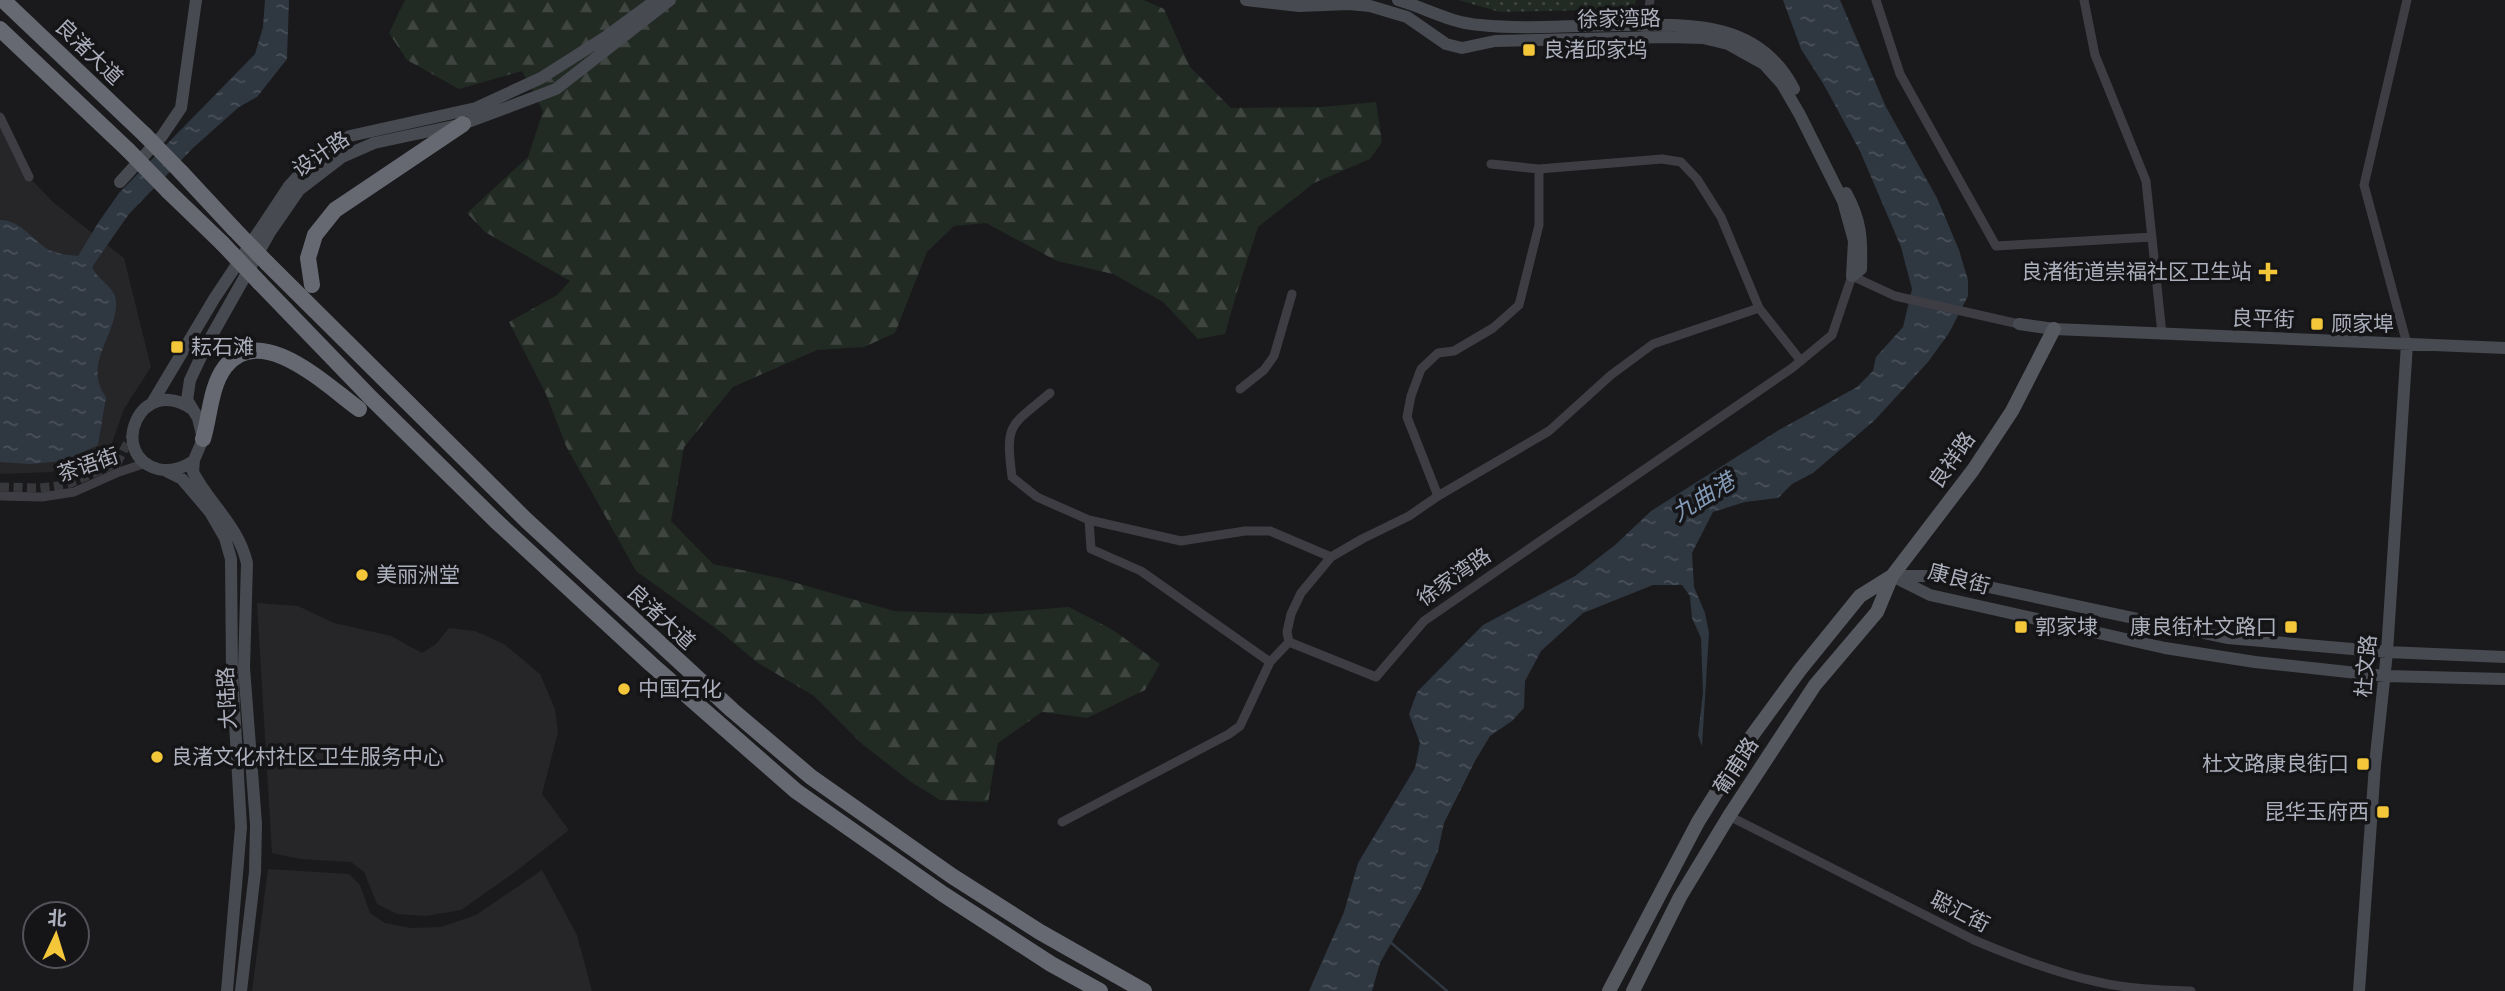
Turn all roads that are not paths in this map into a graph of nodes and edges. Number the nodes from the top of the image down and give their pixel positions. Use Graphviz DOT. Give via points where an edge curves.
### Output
graph roads {
  1 [pos="3,0"];
  2 [pos="196,0"];
  3 [pos="657,0"];
  4 [pos="670,0"];
  5 [pos="1246,0"];
  6 [pos="1398,0"];
  7 [pos="1650,0"];
  8 [pos="1876,0"];
  9 [pos="2084,0"];
  10 [pos="2407,0"];
  11 [pos="0,29"];
  12 [pos="1646,31"];
  13 [pos="0,117"];
  14 [pos="463,124"];
  15 [pos="1491,164"];
  16 [pos="1539,169"];
  17 [pos="29,177"];
  18 [pos="120,182"];
  19 [pos="2152,237"];
  20 [pos="1852,276"];
  21 [pos="312,285"];
  22 [pos="1292,294"];
  23 [pos="1759,308"];
  24 [pos="2019,324"];
  25 [pos="2054,329"];
  26 [pos="2162,334"];
  27 [pos="2407,344"];
  28 [pos="2505,348"];
  29 [pos="1801,361"];
  30 [pos="1240,389"];
  31 [pos="1050,393"];
  32 [pos="152,403"];
  33 [pos="359,409"];
  34 [pos="192,410"];
  35 [pos="202,439"];
  36 [pos="194,460"];
  37 [pos="146,463"];
  38 [pos="166,471"];
  39 [pos="0,496"];
  40 [pos="1438,496"];
  41 [pos="1089,520"];
  42 [pos="1331,557"];
  43 [pos="1892,576"];
  44 [pos="1860,596"];
  45 [pos="1289,642"];
  46 [pos="2387,652"];
  47 [pos="2505,657"];
  48 [pos="1270,662"];
  49 [pos="2385,676"];
  50 [pos="2505,679"];
  51 [pos="1729,816"];
  52 [pos="1062,822"];
  53 [pos="227,991"];
  54 [pos="241,991"];
  55 [pos="1100,991"];
  56 [pos="1144,991"];
  57 [pos="1609,991"];
  58 [pos="1633,991"];
  59 [pos="2191,991"];
  60 [pos="2359,991"];
  1 -- 56 [label="highway, 良渚大道, bridge" via="145,135 526,520 722,701 811,777 952,876"];
  2 -- 18 [label="main road" via="181,108"];
  3 -- 32 [label="main road, 设计路" via="541,78 476,108 350,136 318,153 289,186"];
  4 -- 14 [label="main road, 设计路" via="556,89"];
  5 -- 12 [label="main road, 徐家湾路" via="1370,6 1407,18 1446,44 1462,48 1495,41"];
  6 -- 12 [label="main road, 徐家湾路" via="1477,25"];
  7 -- 12 [label="street"];
  8 -- 19 [label="street" via="1900,74 1996,246"];
  9 -- 19 [label="street" via="2095,55 2146,181"];
  10 -- 27 [label="street" via="2364,185"];
  11 -- 55 [label="highway, 良渚大道, bridge" via="222,243 496,521 796,791 943,894"];
  12 -- 20 [label="main road, 徐家湾路" via="1728,44 1765,64 1782,84 1843,201 1854,241"];
  13 -- 17 [label="street"];
  14 -- 21 [label="highway" via="335,210 315,235 308,258"];
  14 -- 34 [label="main road, 设计路" via="374,143 342,158 299,190 207,344 190,380 187,400"];
  15 -- 16 [label="street"];
  16 -- 23 [label="street" via="1661,159 1682,162 1721,217"];
  16 -- 40 [label="street" via="1539,226 1519,305 1493,328 1454,351 1438,353 1421,369 1411,397 1407,417"];
  19 -- 26 [label="street"];
  20 -- 24 [label="street" via="1895,296"];
  20 -- 29 [label="street, 徐家湾路" via="1832,335"];
  22 -- 30 [label="street" via="1274,356"];
  23 -- 29 [label="street"];
  23 -- 40 [label="street" via="1653,344 1549,430"];
  24 -- 25 [label="main road, 良平街"];
  25 -- 26 [label="main road, 良平街"];
  25 -- 43 [label="main road, 良祥路" via="2012,411 1980,460"];
  26 -- 27 [label="main road, 良平街"];
  27 -- 28 [label="main road, 良平街"];
  27 -- 46 [label="main road, 杜文路"];
  29 -- 45 [label="street, 徐家湾路" via="1424,621 1376,677"];
  31 -- 41 [label="street" via="1012,426 1007,444 1012,477 1037,496"];
  32 -- 34 [label="main road" via="173,400"];
  32 -- 37 [label="main road" via="142,410 132,433 135,450"];
  33 -- 35 [label="highway" via="278,353 253,350 224,368"];
  34 -- 35 [label="main road, 设计路"];
  35 -- 36 [label="main road"];
  36 -- 38 [label="main road"];
  36 -- 54 [label="main road, 大陆路" via="193,472 229,522 247,563 243,668 256,824"];
  37 -- 38 [label="main road"];
  37 -- 39 [label="street, 茶语街" via="74,492"];
  38 -- 53 [label="main road, 大陆路" via="182,479 210,512 231,559 241,827"];
  40 -- 42 [label="street"];
  41 -- 42 [label="street" via="1181,541 1270,531"];
  41 -- 48 [label="street" via="1091,549 1140,571"];
  42 -- 45 [label="street" via="1301,593 1291,614"];
  43 -- 44 [label="main road, 良祥路"];
  43 -- 46 [label="main road, 康良街" via="1937,576 2227,638"];
  43 -- 49 [label="main road, 康良街" via="1930,595 2165,648"];
  43 -- 51 [label="main road, 葡甫路" via="1877,612 1815,685"];
  44 -- 57 [label="main road, 葡甫路" via="1751,737 1698,822"];
  45 -- 48 [label="street"];
  46 -- 47 [label="main road, 康良街"];
  46 -- 49 [label="main road, 杜文路"];
  48 -- 52 [label="street" via="1240,726"];
  49 -- 50 [label="main road, 康良街"];
  49 -- 60 [label="main road, 杜文路"];
  51 -- 58 [label="main road, 葡甫路" via="1680,897"];
  51 -- 59 [label="street, 聪汇街" via="2009,955 2099,983"];
}
